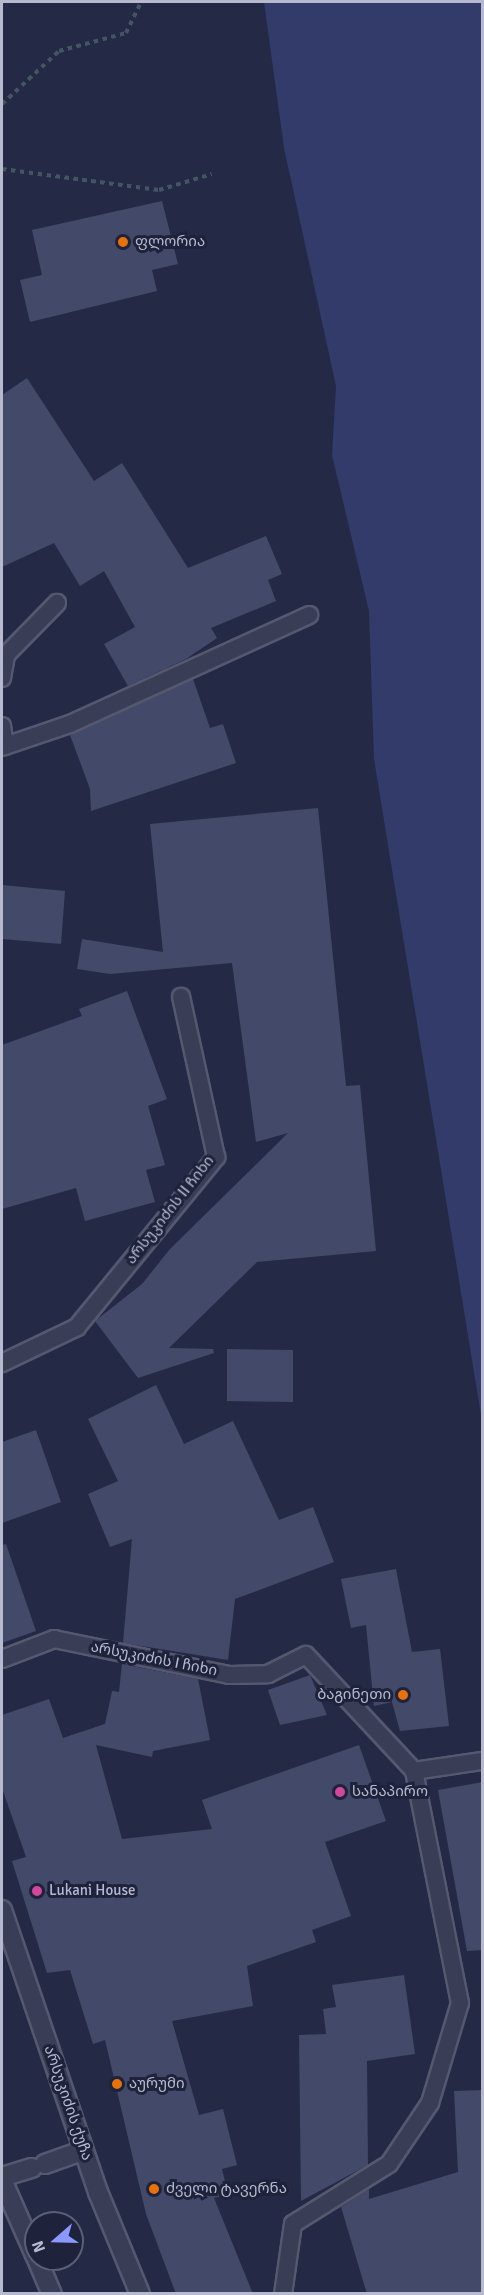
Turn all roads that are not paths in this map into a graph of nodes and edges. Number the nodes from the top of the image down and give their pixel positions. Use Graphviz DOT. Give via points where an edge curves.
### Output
graph roads {
  1 [pos="57,603"];
  2 [pos="309,615"];
  3 [pos="2,678"];
  4 [pos="2,726"];
  5 [pos="3,747"];
  6 [pos="181,996"];
  7 [pos="2,1363"];
  8 [pos="2,1659"];
  9 [pos="483,1761"];
  10 [pos="414,1771"];
  11 [pos="2,1910"];
  12 [pos="84,2150"];
  13 [pos="2,2178"];
  14 [pos="24,2230"];
  15 [pos="42,2271"];
  16 [pos="52,2294"];
  17 [pos="140,2294"];
  18 [pos="283,2294"];
  1 -- 3 [label="lane" via="6,655"];
  2 -- 5 [label="lane" via="70,724"];
  4 -- 5 [label="lane"];
  6 -- 7 [label="lane, არსუკიძის II ჩიხი" via="216,1157 77,1327"];
  8 -- 10 [label="lane, არსუკიძის I ჩიხი" via="54,1639 229,1675 268,1674 306,1655"];
  9 -- 10 [label="lane"];
  10 -- 18 [label="lane" via="460,2003 430,2103 389,2164 293,2224"];
  11 -- 12 [label="street, არსუკიძის ქუჩა"];
  12 -- 13 [label="street"];
  12 -- 17 [label="street, არსუკიძის ქუჩა"];
  13 -- 14 [label="street"];
  15 -- 16 [label="street"];
}
